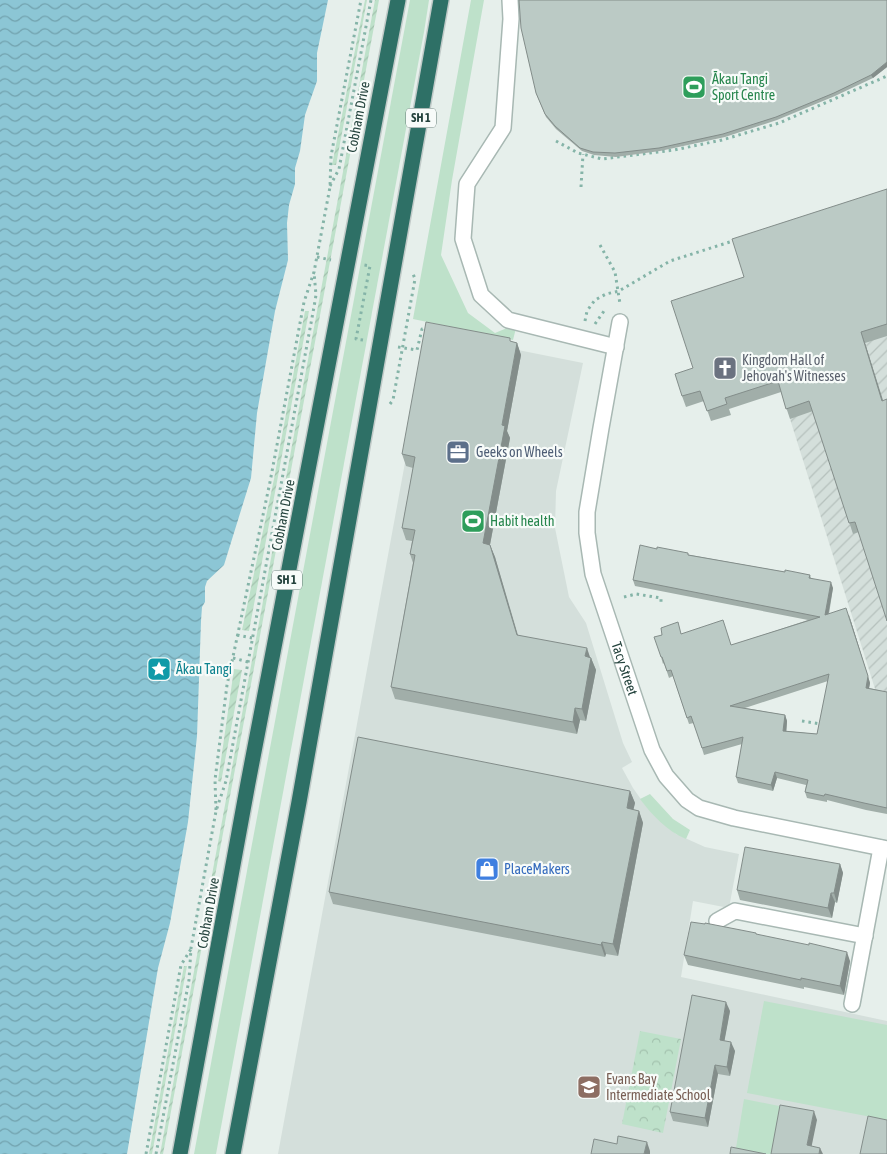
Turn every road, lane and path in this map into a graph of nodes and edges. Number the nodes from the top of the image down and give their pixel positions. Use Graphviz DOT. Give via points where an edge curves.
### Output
graph roads {
  1 [pos="362,0"];
  2 [pos="371,0"];
  3 [pos="398,0"];
  4 [pos="441,0"];
  5 [pos="510,0"];
  6 [pos="887,76"];
  7 [pos="556,141"];
  8 [pos="584,154"];
  9 [pos="330,187"];
  10 [pos="581,187"];
  11 [pos="740,238"];
  12 [pos="600,246"];
  13 [pos="370,266"];
  14 [pos="314,272"];
  15 [pos="415,279"];
  16 [pos="619,291"];
  17 [pos="619,298"];
  18 [pos="620,322"];
  19 [pos="436,330"];
  20 [pos="356,339"];
  21 [pos="585,339"];
  22 [pos="402,347"];
  23 [pos="616,347"];
  24 [pos="393,400"];
  25 [pos="624,597"];
  26 [pos="661,605"];
  27 [pos="237,635"];
  28 [pos="252,638"];
  29 [pos="233,658"];
  30 [pos="248,662"];
  31 [pos="802,721"];
  32 [pos="830,726"];
  33 [pos="216,811"];
  34 [pos="884,849"];
  35 [pos="717,920"];
  36 [pos="865,936"];
  37 [pos="191,948"];
  38 [pos="852,1004"];
  39 [pos="146,1154"];
  40 [pos="156,1154"];
  41 [pos="180,1154"];
  42 [pos="233,1154"];
  1 -- 9 [label="path" via="331,156"];
  2 -- 9 [label="path" via="339,169"];
  3 -- 41 [label="highway, Cobham Drive / SH 1"];
  4 -- 42 [label="highway, SH 1" via="301,793"];
  5 -- 21 [label="street" via="503,128 467,184 463,239 481,294 508,320"];
  6 -- 8 [label="path" via="779,123 722,140 632,156 602,159"];
  7 -- 8 [label="path"];
  8 -- 10 [label="path"];
  9 -- 14 [label="path"];
  11 -- 16 [label="path" via="670,261"];
  12 -- 16 [label="path" via="616,272"];
  13 -- 20 [label="path"];
  14 -- 27 [label="path" via="304,302"];
  14 -- 28 [label="path" via="314,307"];
  15 -- 22 [label="path"];
  16 -- 17 [label="path"];
  16 -- 21 [label="path" via="595,300 587,311"];
  18 -- 23 [label="street, Tacy Street"];
  19 -- 22 [label="path" via="422,329 417,350"];
  21 -- 23 [label="street"];
  22 -- 24 [label="path"];
  23 -- 34 [label="street, Tacy Street" via="587,533 593,574 659,766 675,788 699,808"];
  25 -- 26 [label="path" via="636,594 661,598"];
  27 -- 28 [label="path"];
  27 -- 29 [label="path"];
  28 -- 30 [label="path"];
  29 -- 30 [label="path"];
  29 -- 33 [label="path" via="215,780"];
  30 -- 33 [label="path" via="226,781"];
  31 -- 32 [label="path"];
  33 -- 37 [label="path"];
  34 -- 36 [label="street"];
  35 -- 36 [label="street" via="735,911"];
  36 -- 38 [label="street"];
  37 -- 39 [label="path" via="181,965"];
  37 -- 40 [label="path" via="189,980"];
}
